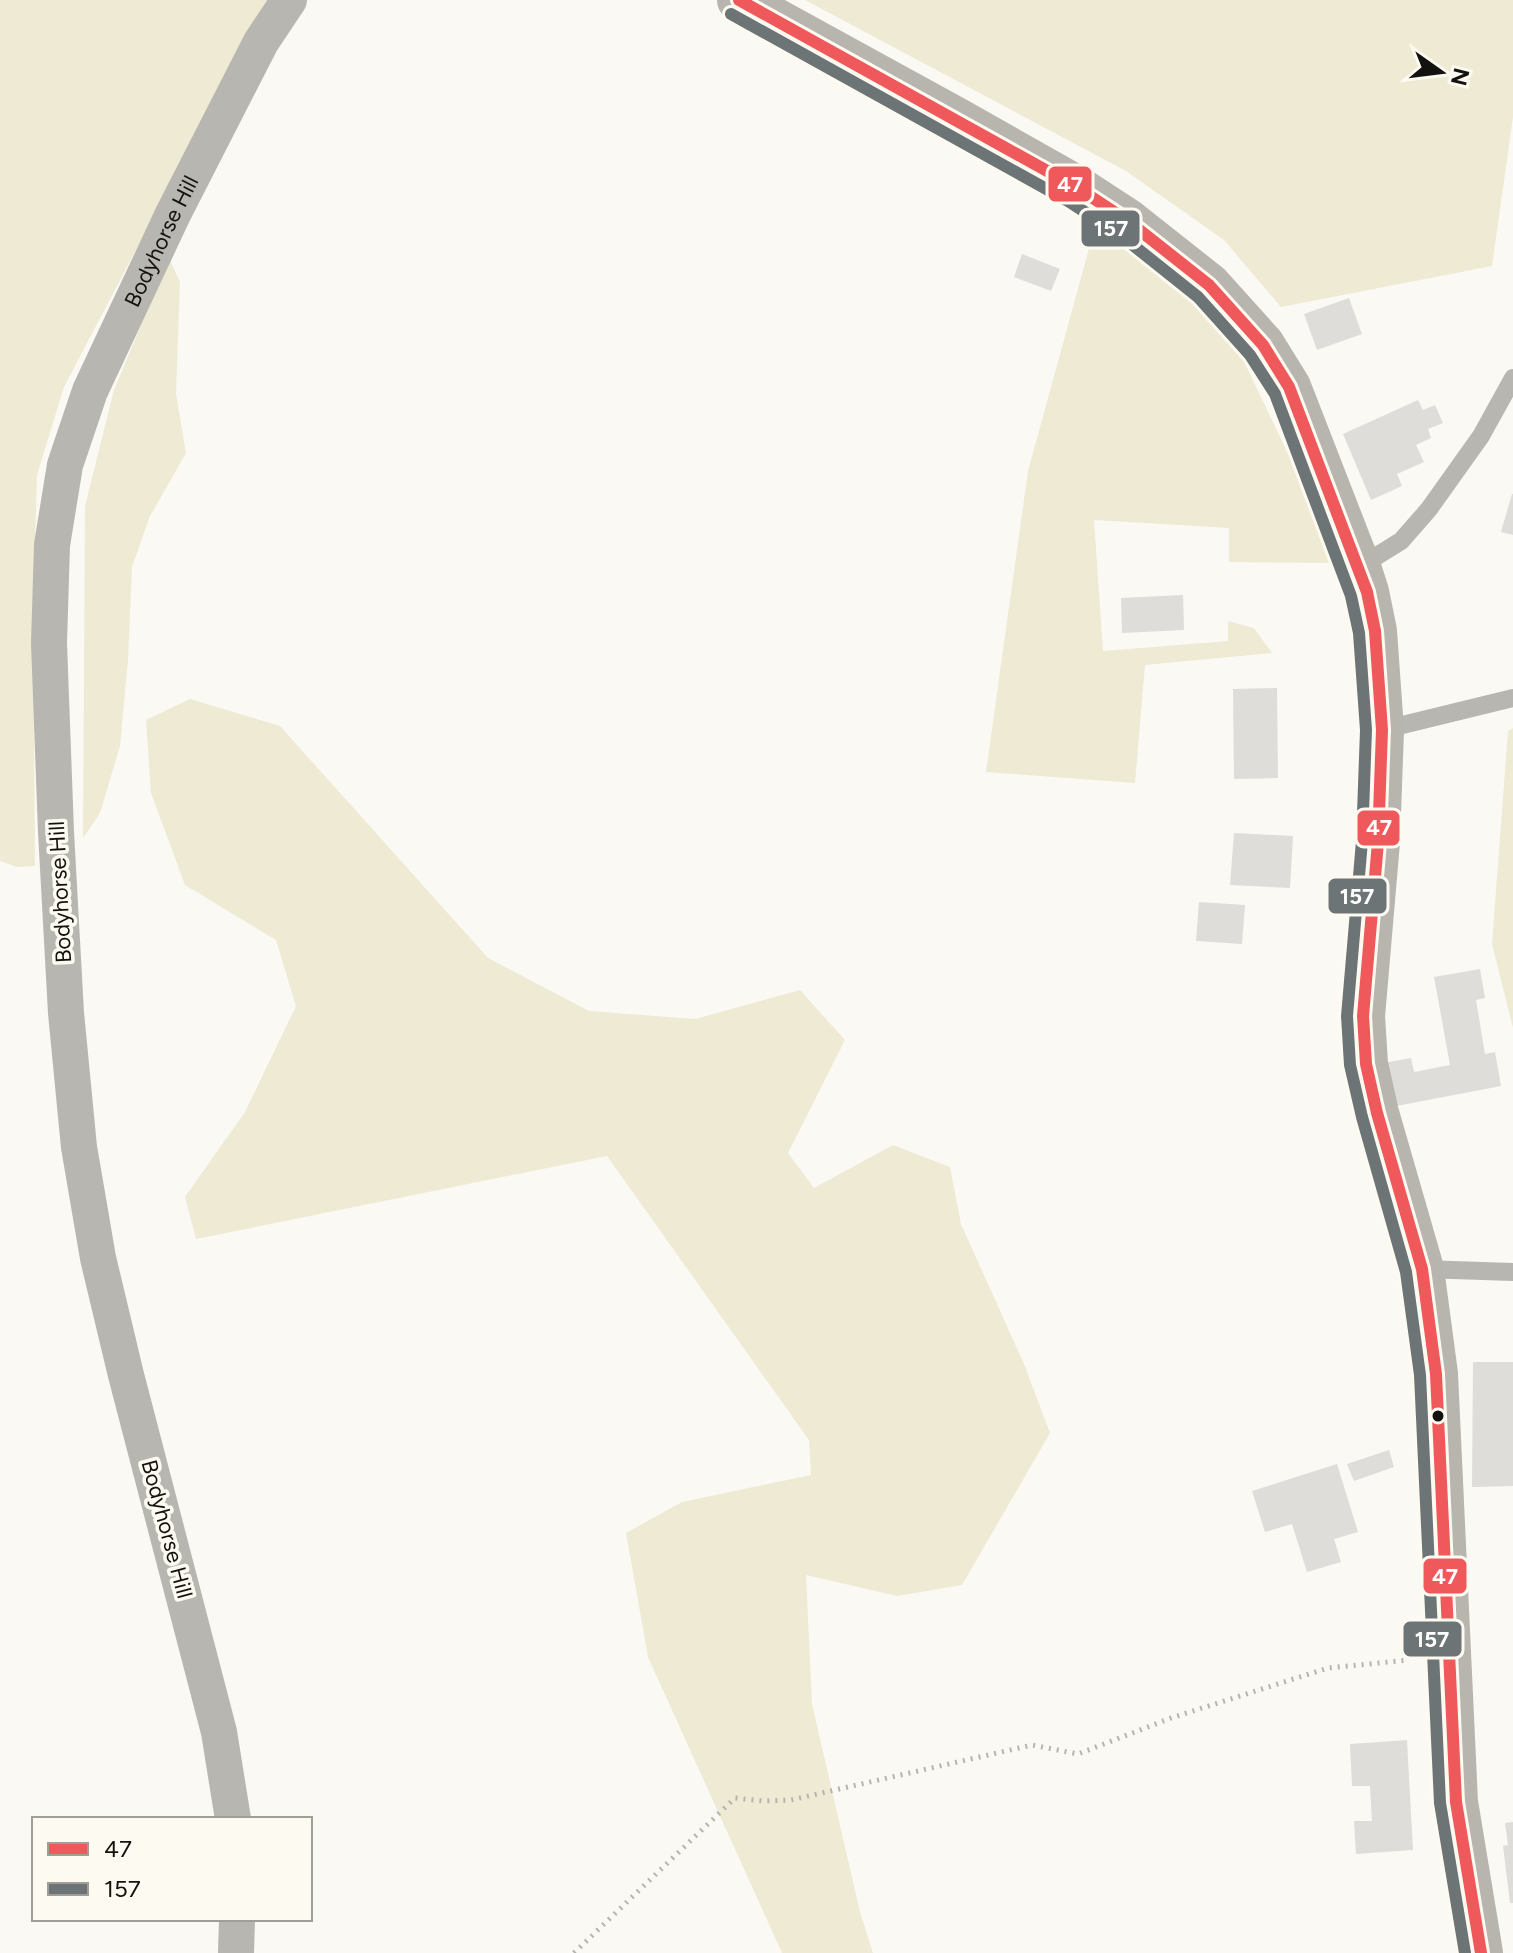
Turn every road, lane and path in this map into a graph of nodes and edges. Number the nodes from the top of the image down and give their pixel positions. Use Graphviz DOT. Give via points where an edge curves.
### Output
graph roads {
  1 [pos="289,0"];
  2 [pos="739,0"];
  3 [pos="1513,378"];
  4 [pos="1359,567"];
  5 [pos="1513,698"];
  6 [pos="1382,730"];
  7 [pos="1422,1269"];
  8 [pos="1513,1272"];
  9 [pos="1450,1656"];
  10 [pos="233,1817"];
  11 [pos="237,1921"];
  12 [pos="236,1953"];
  13 [pos="574,1953"];
  14 [pos="1481,1953"];
  1 -- 10 [label="street, Bodyhorse Hill" via="261,42 173,214 90,391 65,465 52,545 49,643 56,832 79,1147 98,1258 219,1732"];
  2 -- 4 [label="street" via="1076,187 1209,285 1263,345 1289,387"];
  3 -- 4 [label="lane" via="1481,436 1429,509 1401,541"];
  4 -- 6 [label="street" via="1375,631"];
  5 -- 6 [label="lane"];
  6 -- 7 [label="street" via="1363,1016 1366,1064"];
  7 -- 8 [label="lane"];
  7 -- 9 [label="street" via="1442,1452"];
  9 -- 13 [label="path" via="1328,1668 1078,1754 1032,1745 791,1800 735,1798"];
  9 -- 14 [label="street" via="1456,1802"];
  11 -- 12 [label="street"];
}
